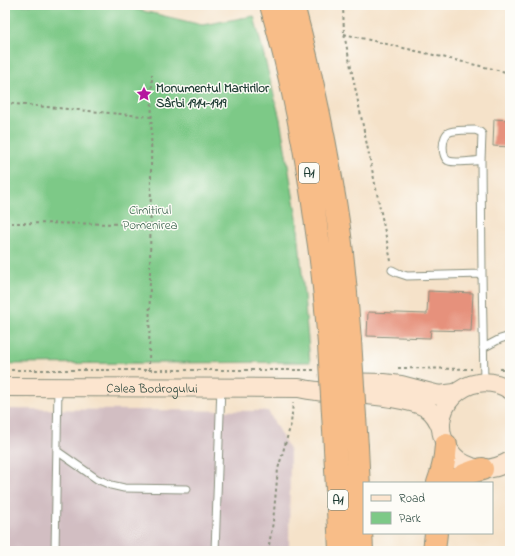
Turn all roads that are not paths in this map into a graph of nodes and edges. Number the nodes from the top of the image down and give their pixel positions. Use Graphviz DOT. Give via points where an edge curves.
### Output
graph roads {
  1 [pos="271,5"];
  2 [pos="293,5"];
  3 [pos="481,160"];
  4 [pos="392,270"];
  5 [pos="482,274"];
  6 [pos="510,336"];
  7 [pos="340,342"];
  8 [pos="483,348"];
  9 [pos="486,373"];
  10 [pos="5,387"];
  11 [pos="58,387"];
  12 [pos="221,387"];
  13 [pos="296,388"];
  14 [pos="509,388"];
  15 [pos="455,393"];
  16 [pos="444,437"];
  17 [pos="57,451"];
  18 [pos="510,461"];
  19 [pos="482,469"];
  20 [pos="438,482"];
  21 [pos="456,482"];
  22 [pos="187,489"];
  23 [pos="425,534"];
  24 [pos="436,534"];
  25 [pos="55,551"];
  26 [pos="215,551"];
  27 [pos="340,551"];
  28 [pos="362,551"];
  29 [pos="425,551"];
  30 [pos="434,551"];
  1 -- 7 [label="highway, A1" via="292,86"];
  2 -- 7 [label="highway, A1" via="313,84 339,230"];
  3 -- 3 [label="lane" via="480,132 450,131 446,134 443,140 444,154 449,161"];
  3 -- 5 [label="lane"];
  4 -- 5 [label="lane" via="407,276"];
  5 -- 8 [label="lane"];
  6 -- 8 [label="lane"];
  7 -- 27 [label="highway, A1, bridge" via="336,448"];
  7 -- 28 [label="highway, A1, bridge" via="357,447"];
  8 -- 9 [label="lane"];
  9 -- 14 [label="main road, Calea Bodrogului" via="495,383"];
  9 -- 15 [label="main road, Calea Bodrogului"];
  10 -- 11 [label="main road, Calea Bodrogului"];
  11 -- 12 [label="main road, Calea Bodrogului" via="149,378"];
  11 -- 17 [label="lane"];
  12 -- 13 [label="main road, Calea Bodrogului"];
  12 -- 26 [label="lane"];
  13 -- 15 [label="main road, Calea Bodrogului" via="340,381 401,385 439,394"];
  13 -- 16 [label="main road, Calea Bodrogului" via="411,402 433,413"];
  15 -- 16 [label="main road, Calea Bodrogului" via="445,407 441,421"];
  16 -- 19 [label="main road, Calea Bodrogului" via="452,454 463,463"];
  16 -- 20 [label="highway" via="445,463"];
  17 -- 22 [label="lane" via="97,479 111,485 124,488"];
  17 -- 25 [label="lane"];
  18 -- 19 [label="main road, Calea Bodrogului" via="502,466"];
  19 -- 21 [label="highway" via="467,473"];
  23 -- 29 [label="highway"];
  24 -- 30 [label="highway"];
}
